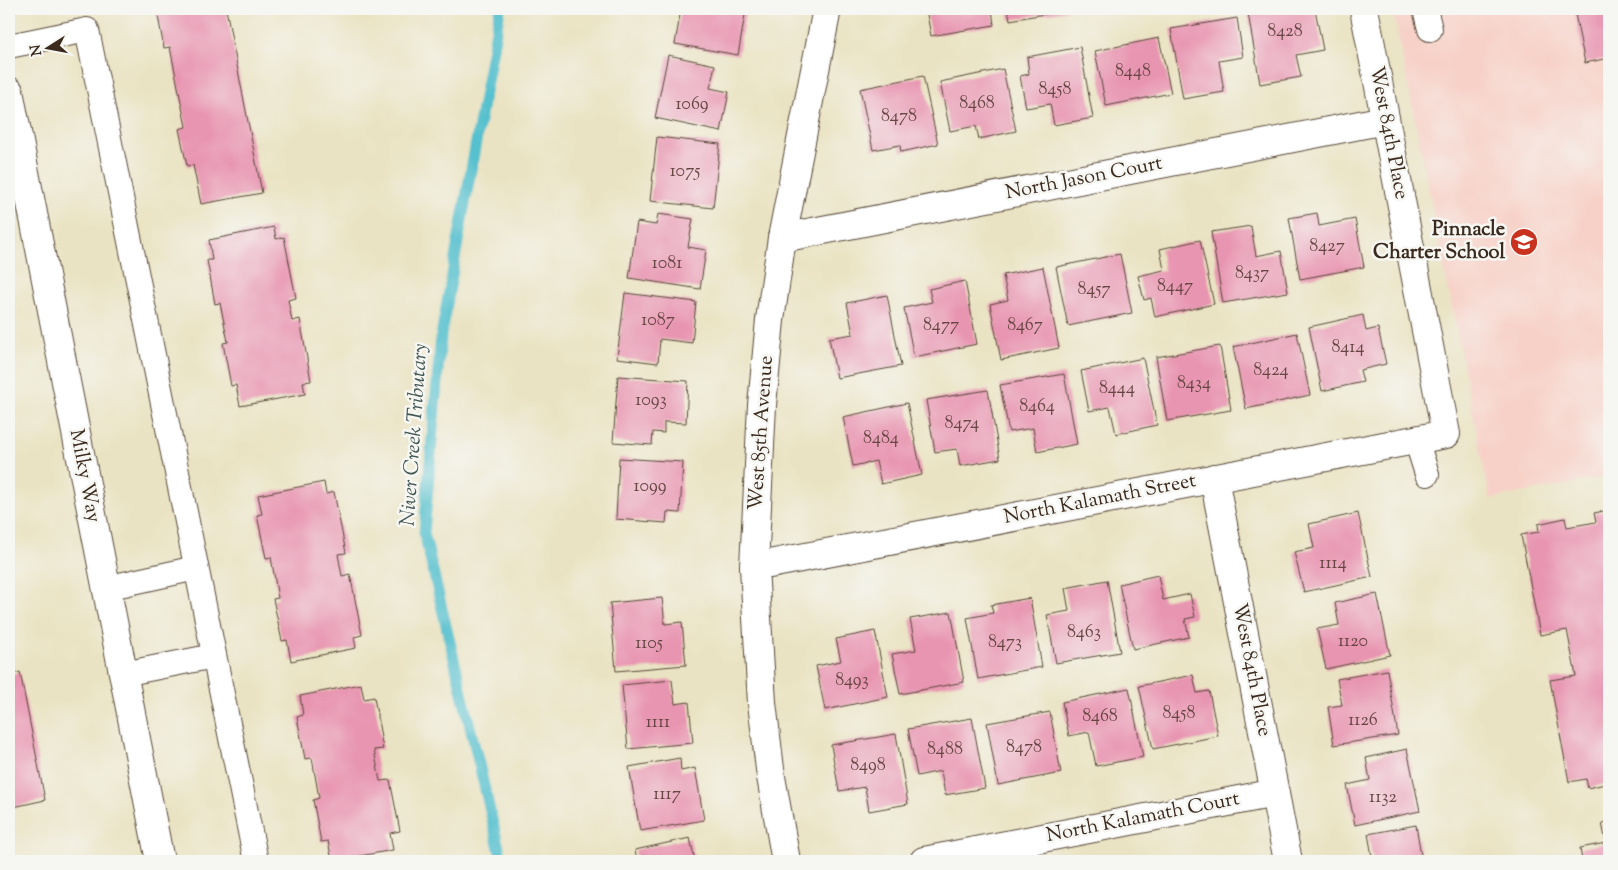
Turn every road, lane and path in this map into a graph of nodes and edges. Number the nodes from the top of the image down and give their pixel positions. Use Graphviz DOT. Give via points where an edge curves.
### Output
graph roads {
  1 [pos="827,9"];
  2 [pos="1364,9"];
  3 [pos="9,46"];
  4 [pos="9,91"];
  5 [pos="1386,120"];
  6 [pos="782,238"];
  7 [pos="1446,434"];
  8 [pos="1416,439"];
  9 [pos="1427,474"];
  10 [pos="1214,478"];
  11 [pos="754,566"];
  12 [pos="196,568"];
  13 [pos="106,588"];
  14 [pos="214,656"];
  15 [pos="123,674"];
  16 [pos="1275,793"];
  17 [pos="160,861"];
  18 [pos="256,861"];
  19 [pos="786,861"];
  20 [pos="924,861"];
  21 [pos="1288,861"];
  1 -- 6 [label="street, West 85th Avenue"];
  2 -- 5 [label="street, West 84th Place"];
  3 -- 12 [label="lane" via="87,30"];
  4 -- 13 [label="street, Milky Way"];
  5 -- 6 [label="street, North Jason Court"];
  5 -- 7 [label="street, West 84th Place"];
  6 -- 11 [label="street, West 85th Avenue" via="762,405"];
  7 -- 8 [label="street, North Kalamath Street"];
  8 -- 9 [label="lane"];
  8 -- 10 [label="street, North Kalamath Street"];
  10 -- 11 [label="street, North Kalamath Street"];
  10 -- 16 [label="street, West 84th Place"];
  11 -- 19 [label="street, West 85th Avenue" via="763,712"];
  12 -- 13 [label="lane"];
  12 -- 14 [label="lane"];
  13 -- 15 [label="street, Milky Way"];
  14 -- 15 [label="lane"];
  14 -- 18 [label="lane"];
  15 -- 17 [label="street, Milky Way"];
  16 -- 20 [label="street, North Kalamath Court"];
  16 -- 21 [label="street, West 84th Place"];
}
